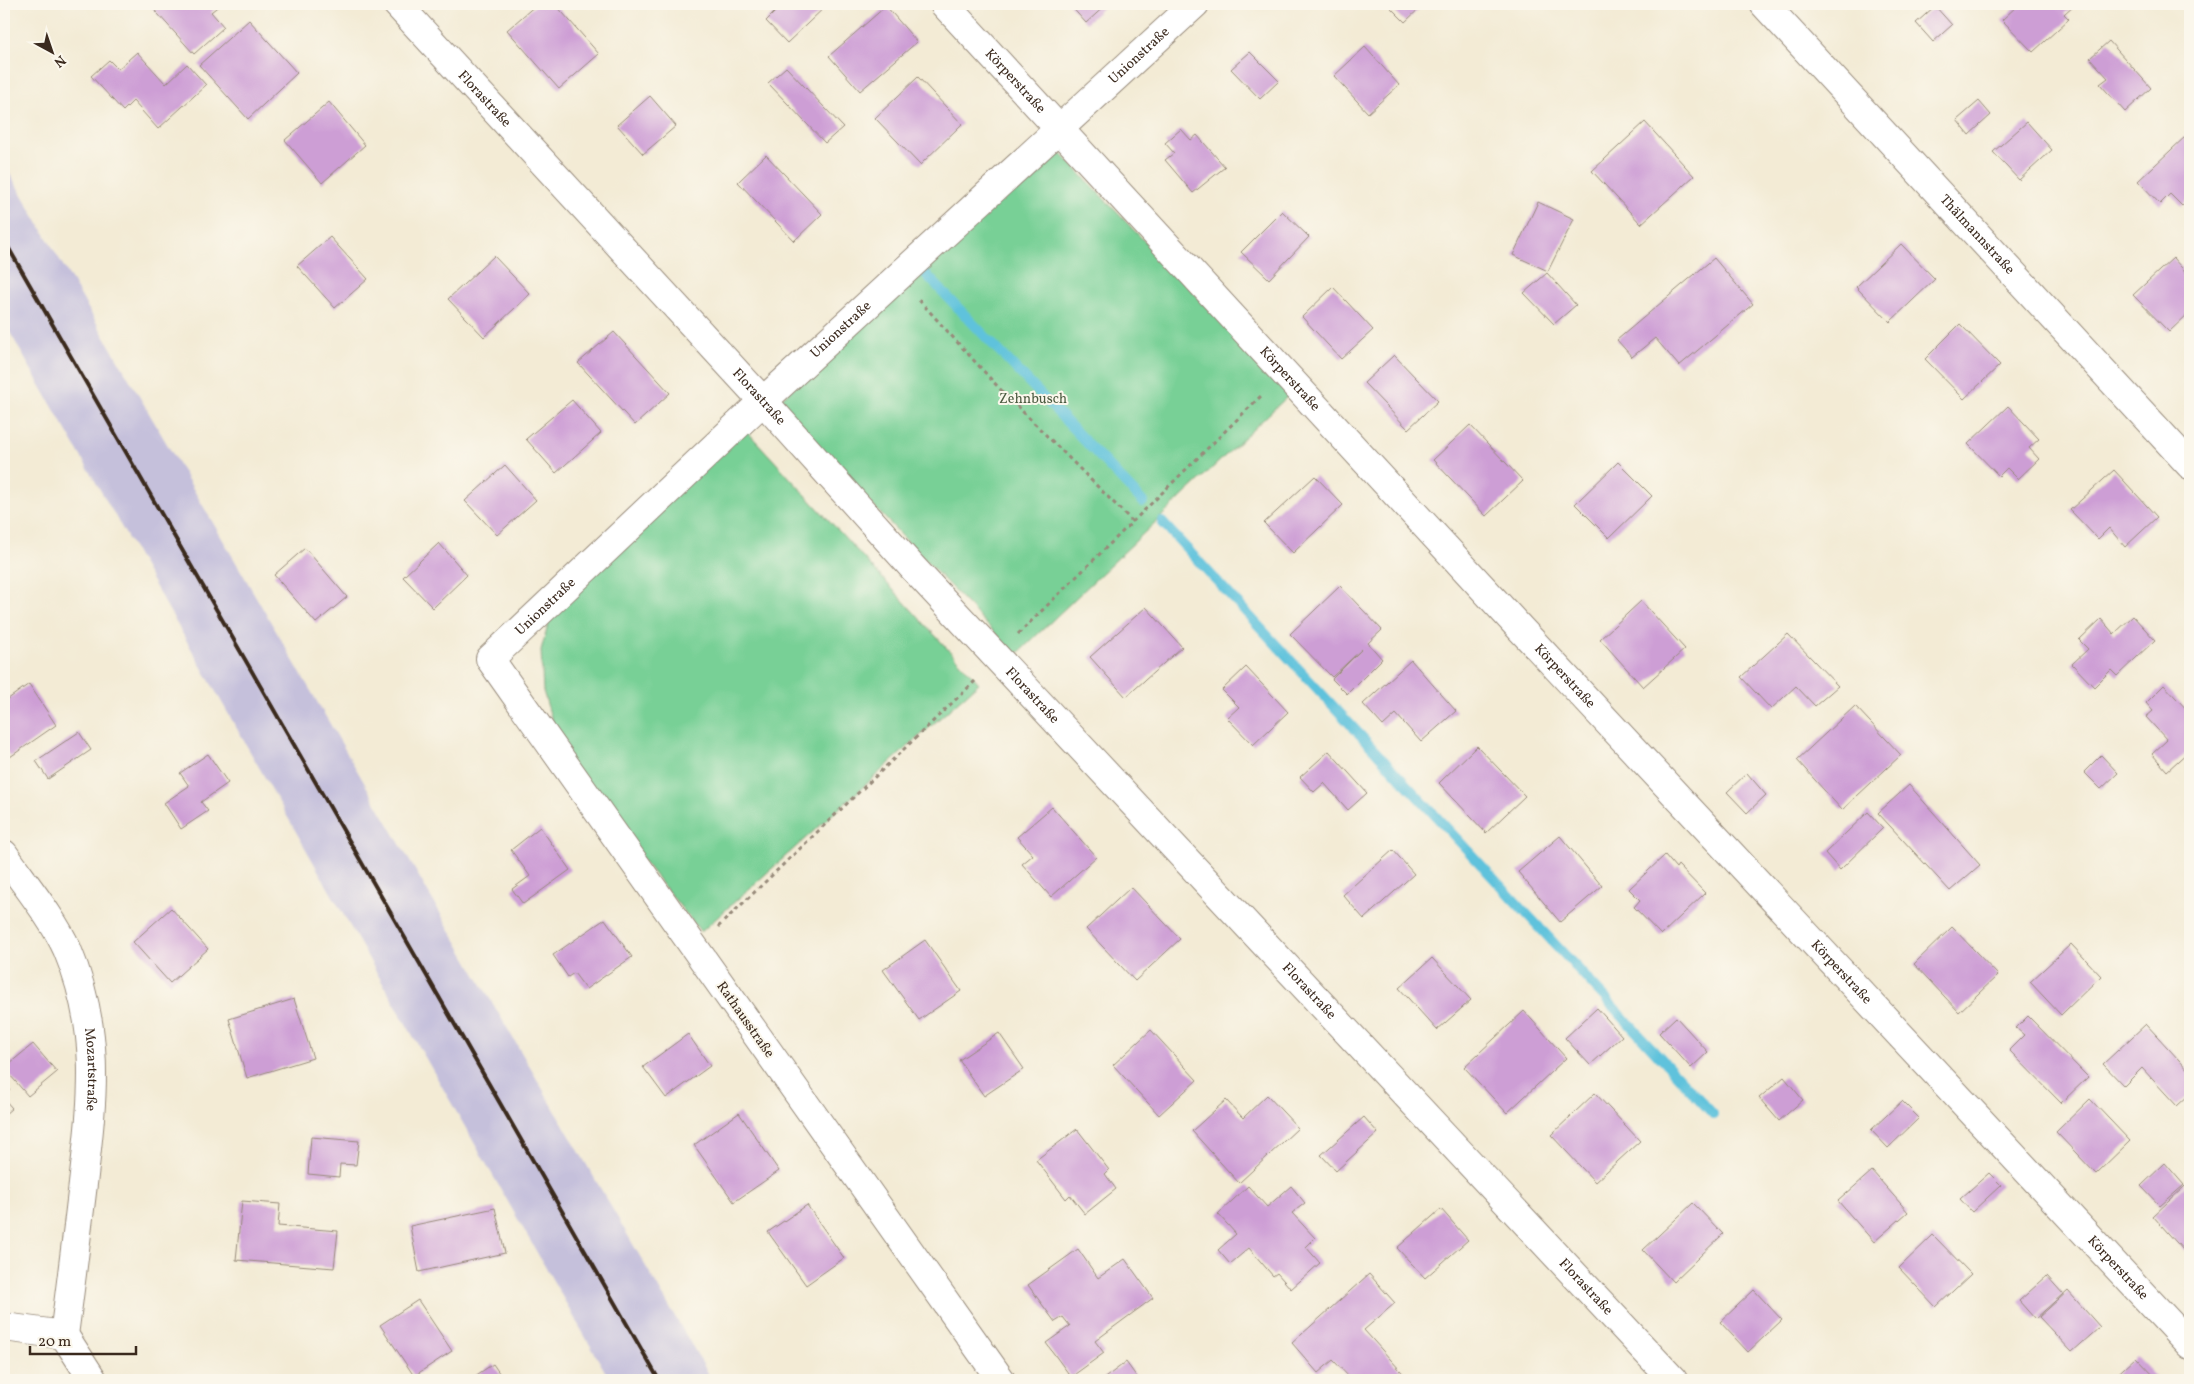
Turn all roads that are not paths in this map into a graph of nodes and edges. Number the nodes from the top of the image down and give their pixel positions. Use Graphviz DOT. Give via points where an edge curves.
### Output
graph roads {
  1 [pos="398,4"];
  2 [pos="944,4"];
  3 [pos="1195,4"];
  4 [pos="1764,4"];
  5 [pos="1061,128"];
  6 [pos="763,401"];
  7 [pos="2190,465"];
  8 [pos="490,660"];
  9 [pos="4,854"];
  10 [pos="4,1326"];
  11 [pos="64,1335"];
  12 [pos="2190,1345"];
  13 [pos="93,1380"];
  14 [pos="1002,1380"];
  15 [pos="1673,1380"];
  1 -- 6 [label="street, Florastraße"];
  2 -- 5 [label="street, Körperstraße"];
  3 -- 5 [label="street, Unionstraße"];
  4 -- 7 [label="street, Thälmannstraße"];
  5 -- 6 [label="street, Unionstraße"];
  5 -- 12 [label="street, Körperstraße" via="1523,631"];
  6 -- 8 [label="street, Unionstraße"];
  6 -- 15 [label="street, Florastraße" via="914,569"];
  8 -- 14 [label="street, Rathausstraße"];
  9 -- 11 [label="street, Mozartstraße" via="66,947 83,995 92,1050 93,1101"];
  10 -- 11 [label="street"];
  11 -- 13 [label="street"];
}
